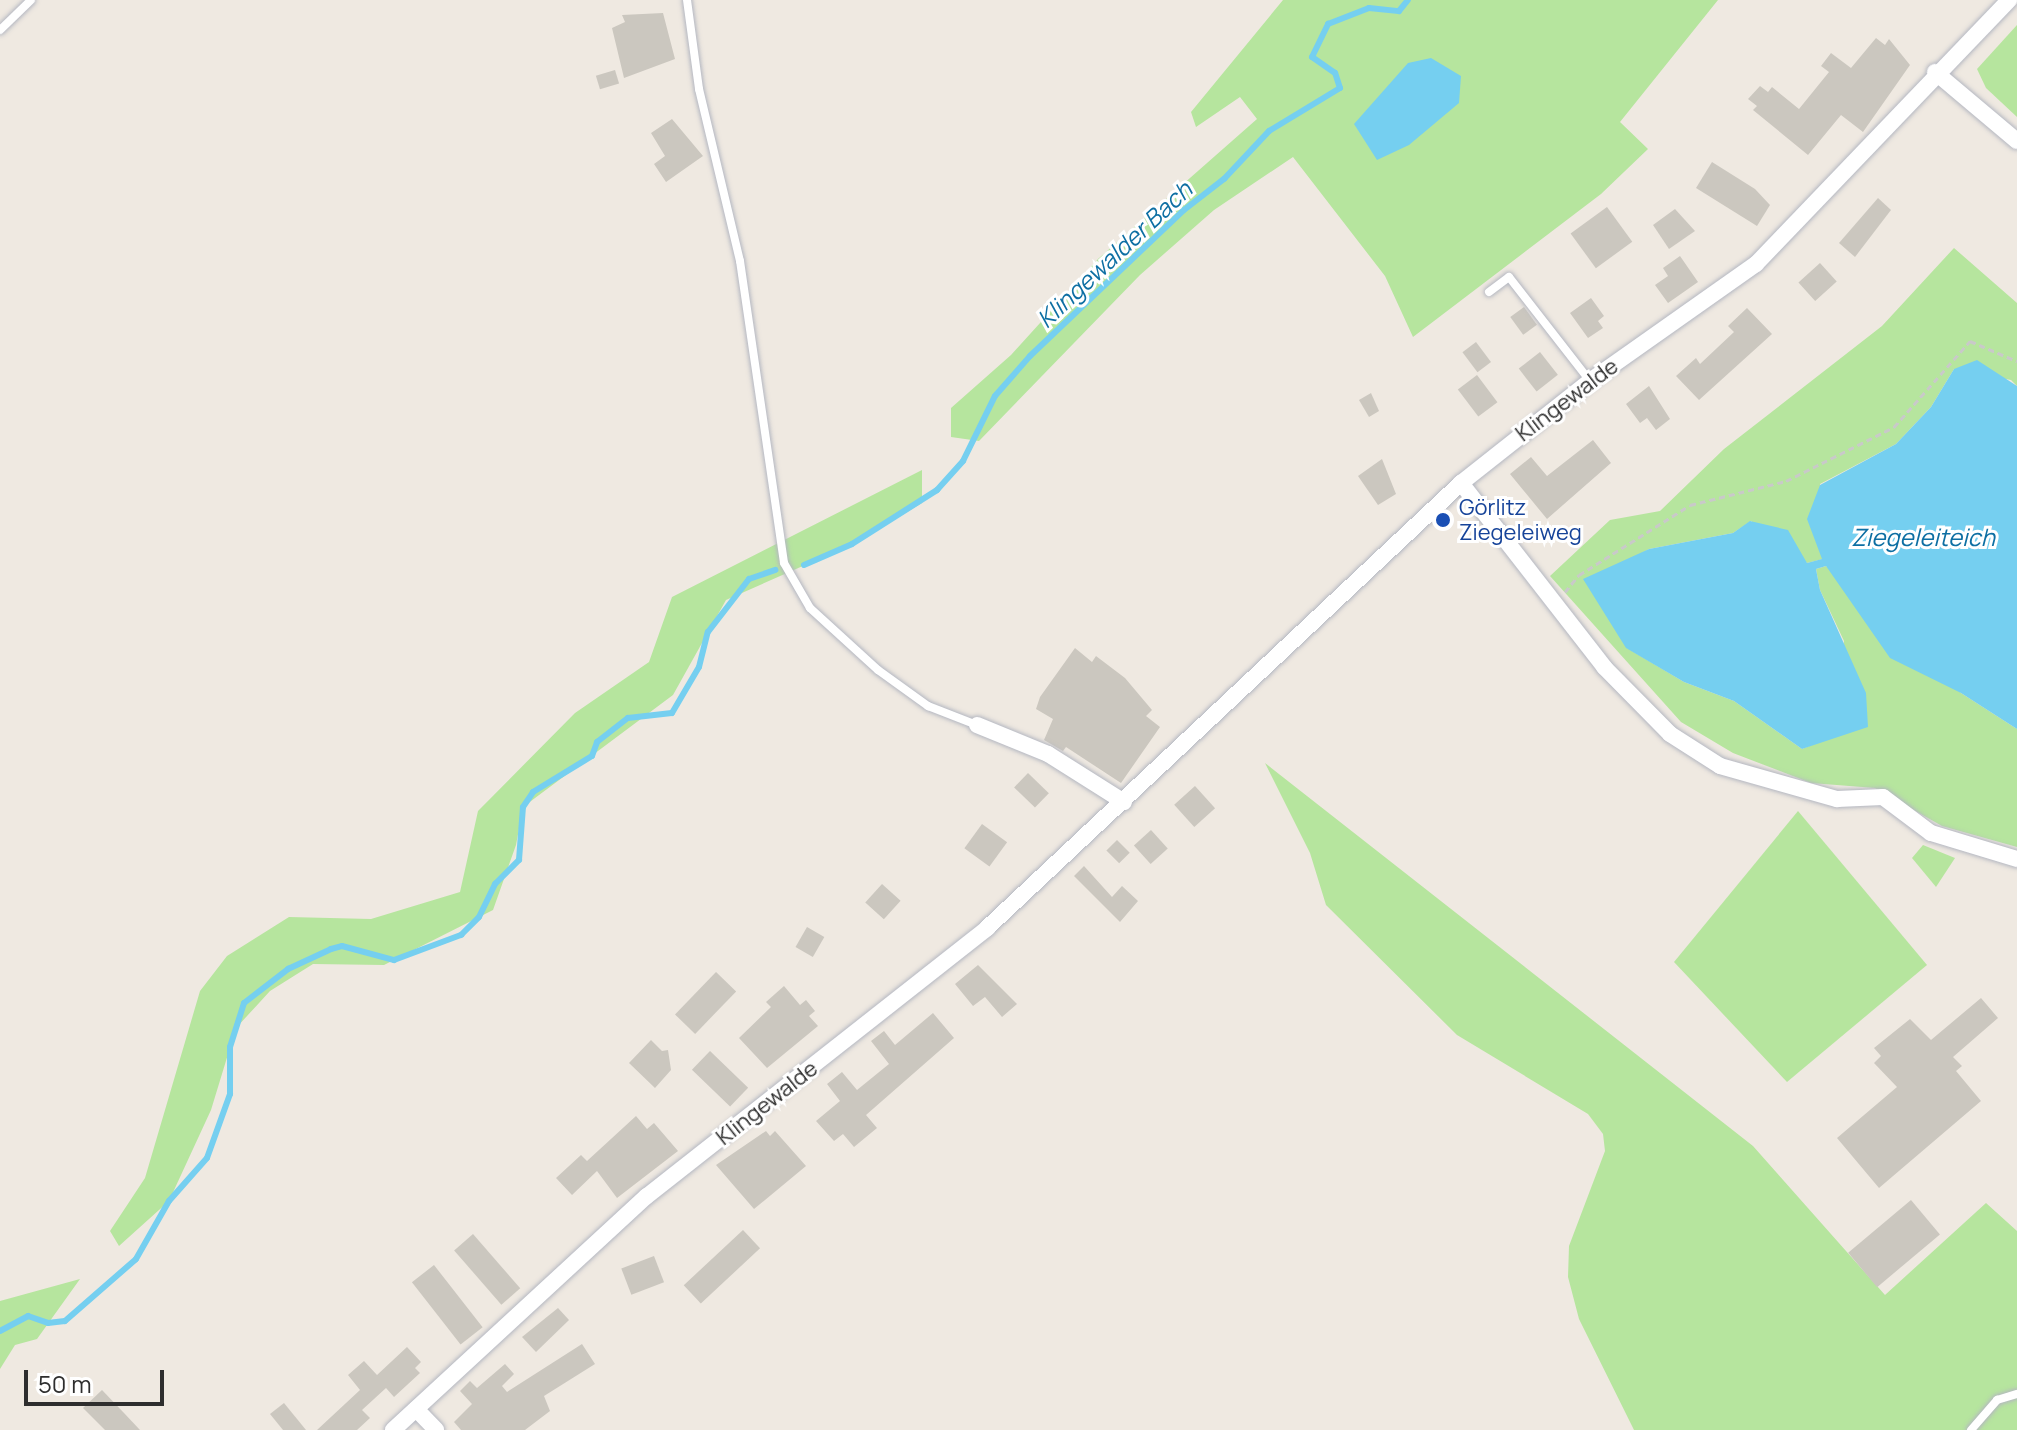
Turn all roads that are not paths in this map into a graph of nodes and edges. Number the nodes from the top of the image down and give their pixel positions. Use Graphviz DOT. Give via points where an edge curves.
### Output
graph roads {
  1 [pos="31,0"];
  2 [pos="687,0"];
  3 [pos="2009,0"];
  4 [pos="0,30"];
  5 [pos="1935,72"];
  6 [pos="2017,141"];
  7 [pos="1489,292"];
  8 [pos="1590,381"];
  9 [pos="1461,483"];
  10 [pos="977,725"];
  11 [pos="1124,802"];
  12 [pos="2017,859"];
  13 [pos="2017,1394"];
  14 [pos="416,1409"];
  15 [pos="393,1430"];
  16 [pos="436,1430"];
  17 [pos="1971,1430"];
  1 -- 4 [label="lane"];
  2 -- 10 [label="lane" via="699,89 740,261 784,563 810,608 878,670 928,706"];
  3 -- 5 [label="street, Klingewalde"];
  5 -- 6 [label="street"];
  5 -- 8 [label="street, Klingewalde" via="1768,254"];
  7 -- 8 [label="lane" via="1509,277"];
  8 -- 9 [label="street, Klingewalde"];
  9 -- 11 [label="street, Klingewalde"];
  9 -- 12 [label="street" via="1604,667 1670,734 1720,766 1837,799 1883,797 1931,833"];
  10 -- 11 [label="street" via="1048,754"];
  11 -- 14 [label="street, Klingewalde" via="987,928 647,1196"];
  13 -- 17 [label="lane" via="1997,1400"];
  14 -- 15 [label="street, Klingewalde"];
  14 -- 16 [label="street"];
}
